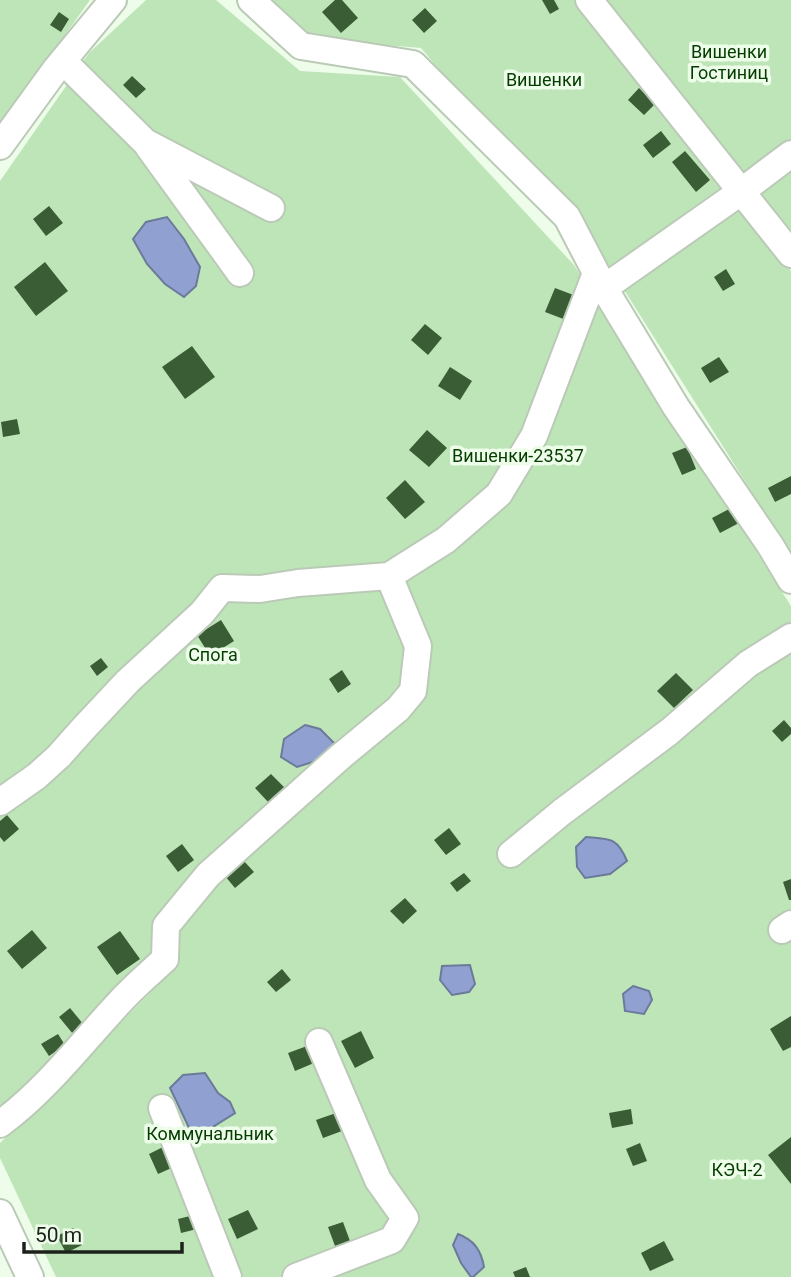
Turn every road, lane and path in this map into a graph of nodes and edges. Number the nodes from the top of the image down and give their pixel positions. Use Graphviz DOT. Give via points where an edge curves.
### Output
graph roads {
  1 [pos="113,0"];
  2 [pos="251,0"];
  3 [pos="589,0"];
  4 [pos="63,61"];
  5 [pos="145,142"];
  6 [pos="0,146"];
  7 [pos="791,154"];
  8 [pos="742,191"];
  9 [pos="271,208"];
  10 [pos="791,254"];
  11 [pos="240,273"];
  12 [pos="600,280"];
  13 [pos="389,576"];
  14 [pos="791,580"];
  15 [pos="791,637"];
  16 [pos="0,802"];
  17 [pos="512,854"];
  18 [pos="319,1042"];
  19 [pos="162,1108"];
  20 [pos="0,1124"];
  21 [pos="0,1213"];
  22 [pos="30,1277"];
  23 [pos="229,1277"];
  24 [pos="296,1277"];
  1 -- 4 [label="street"];
  2 -- 12 [label="street" via="301,46 413,64 567,217"];
  3 -- 8 [label="street"];
  4 -- 5 [label="street"];
  4 -- 6 [label="street"];
  5 -- 9 [label="street"];
  5 -- 11 [label="street"];
  7 -- 8 [label="street"];
  8 -- 10 [label="street"];
  8 -- 12 [label="street"];
  12 -- 13 [label="street" via="534,436 499,494 446,540"];
  12 -- 14 [label="street" via="676,407"];
  13 -- 16 [label="street" via="260,589 222,588 59,756"];
  13 -- 20 [label="street" via="418,646 413,691 208,875 166,926 165,959 118,1003 78,1051"];
  15 -- 17 [label="street" via="748,664"];
  18 -- 24 [label="street" via="378,1180 405,1218 392,1240"];
  19 -- 23 [label="street"];
  21 -- 22 [label="street"];
}
